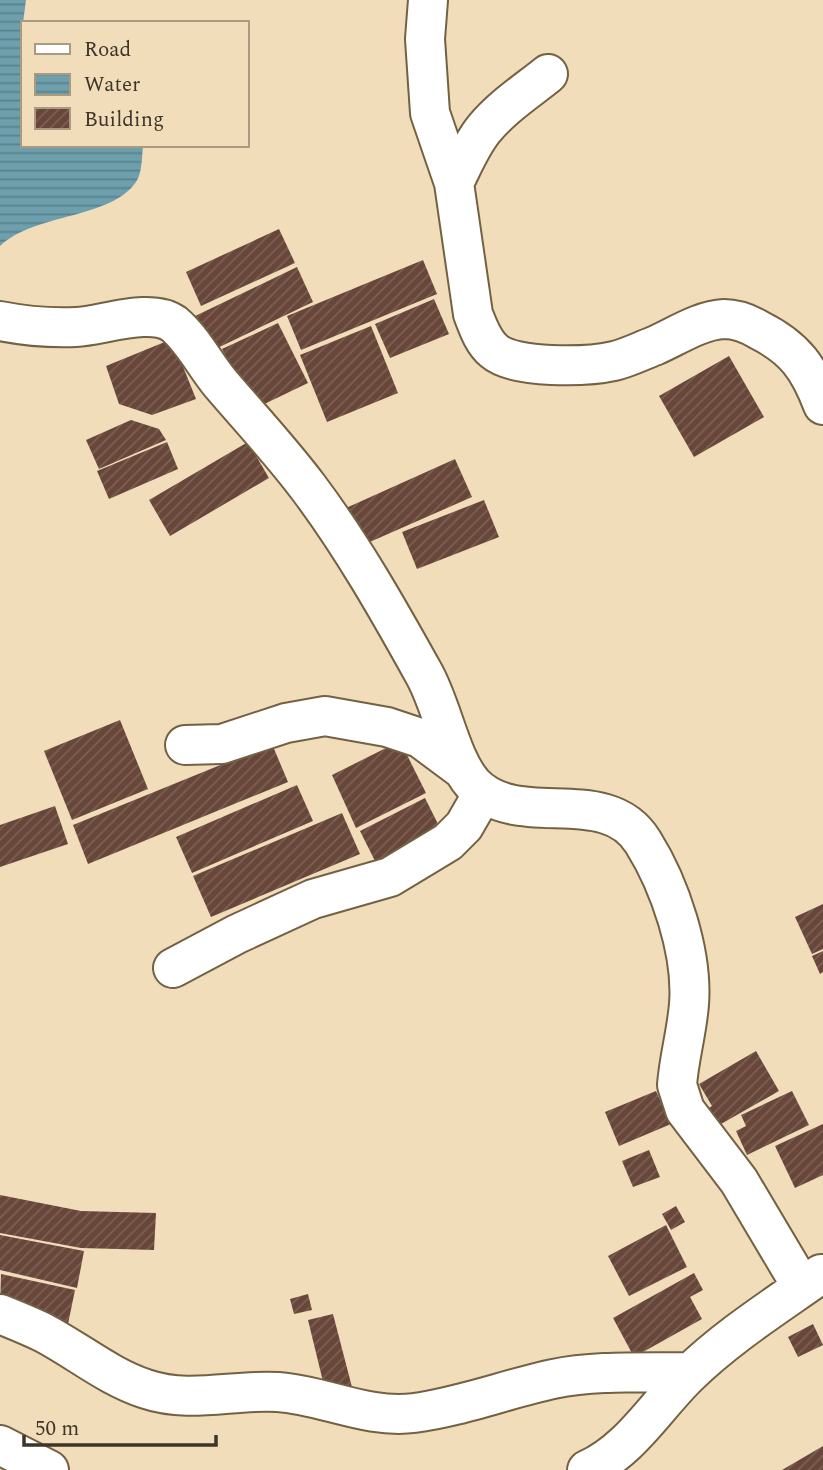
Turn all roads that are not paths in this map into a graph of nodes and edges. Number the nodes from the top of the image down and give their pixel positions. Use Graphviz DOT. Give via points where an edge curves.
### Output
graph roads {
  1 [pos="428,0"];
  2 [pos="548,74"];
  3 [pos="454,183"];
  4 [pos="0,321"];
  5 [pos="823,405"];
  6 [pos="185,745"];
  7 [pos="473,781"];
  8 [pos="173,968"];
  9 [pos="812,1280"];
  10 [pos="0,1314"];
  11 [pos="681,1382"];
  12 [pos="0,1445"];
  13 [pos="49,1470"];
  14 [pos="587,1470"];
  1 -- 3 [label="street" via="425,39 430,113"];
  2 -- 3 [label="street" via="483,130"];
  3 -- 5 [label="street" via="472,314 492,350 505,359 556,366 614,361 723,319 746,323 782,341 814,382"];
  4 -- 7 [label="street" via="32,327 80,327 127,319 171,322 309,488 353,554 425,674"];
  6 -- 7 [label="street" via="222,744 325,716 420,738"];
  7 -- 8 [label="street" via="464,827 448,842 390,877 313,899"];
  7 -- 9 [label="street" via="497,801 609,813 644,843 667,891 690,974 679,1098"];
  9 -- 11 [label="street" via="747,1325"];
  10 -- 11 [label="street" via="43,1332 136,1385 169,1395 202,1398 280,1392 372,1412 412,1413 593,1373"];
  11 -- 14 [label="street" via="616,1452"];
  12 -- 13 [label="street"];
}
